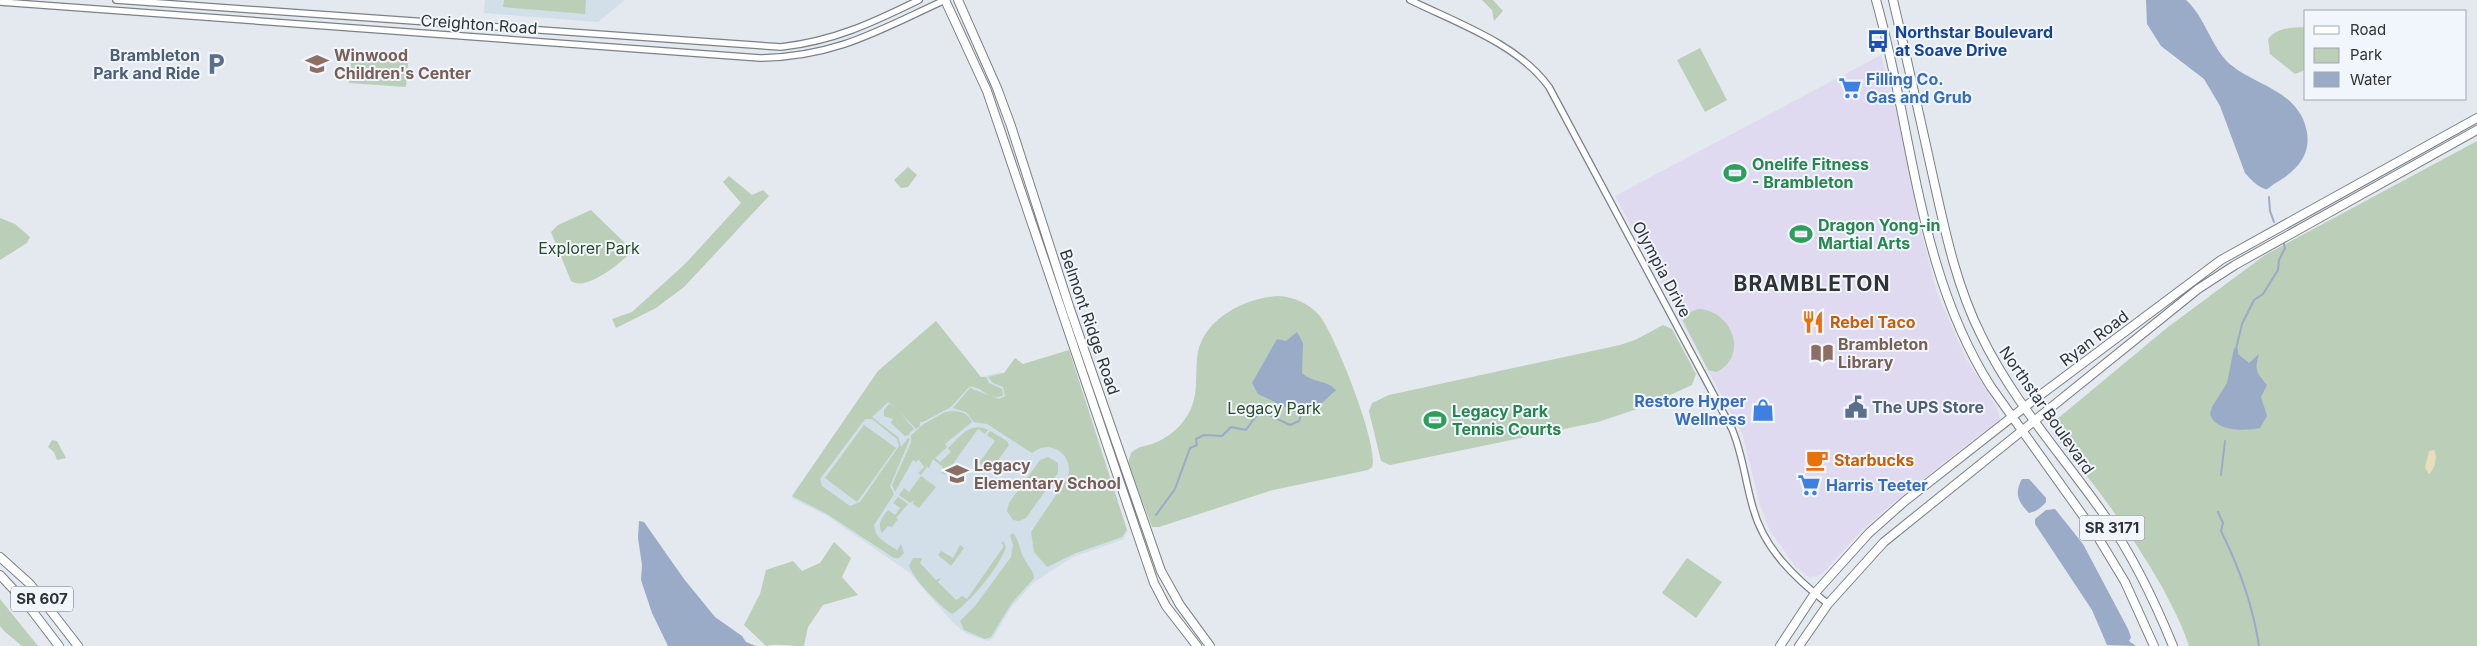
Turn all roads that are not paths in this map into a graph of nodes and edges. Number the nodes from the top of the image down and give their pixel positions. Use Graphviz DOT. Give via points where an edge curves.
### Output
graph roads {
  1 [pos="116,0"];
  2 [pos="919,0"];
  3 [pos="945,0"];
  4 [pos="958,0"];
  5 [pos="1410,0"];
  6 [pos="1876,0"];
  7 [pos="1893,0"];
  8 [pos="0,2"];
  9 [pos="2477,118"];
  10 [pos="2477,130"];
  11 [pos="2025,408"];
  12 [pos="2012,418"];
  13 [pos="2035,421"];
  14 [pos="2022,431"];
  15 [pos="0,557"];
  16 [pos="0,575"];
  17 [pos="1815,594"];
  18 [pos="1828,604"];
  19 [pos="59,646"];
  20 [pos="78,646"];
  21 [pos="1197,646"];
  22 [pos="1210,646"];
  23 [pos="1780,646"];
  24 [pos="1799,646"];
  25 [pos="2154,646"];
  26 [pos="2173,646"];
  1 -- 2 [label="street, Creighton Road" via="781,47 848,33"];
  3 -- 8 [label="street, Creighton Road" via="854,42 809,54 760,58"];
  3 -- 21 [label="main road, Belmont Ridge Road" via="987,91 1154,583 1166,606"];
  4 -- 22 [label="main road, Belmont Ridge Road" via="1011,126 1076,327 1161,571 1180,605"];
  5 -- 17 [label="street, Olympia Drive" via="1515,53 1539,73 1549,87 1732,429 1743,458 1759,525 1779,559"];
  6 -- 12 [label="main road, Northstar Boulevard / SR 3171" via="1945,294 1976,363"];
  7 -- 11 [label="main road, Northstar Boulevard / SR 3171" via="1961,288 1994,361"];
  9 -- 11 [label="main road, Ryan Road" via="2221,260"];
  10 -- 13 [label="main road, Ryan Road" via="2209,280"];
  11 -- 12 [label="main road, Ryan Road"];
  11 -- 13 [label="main road, Northstar Boulevard / SR 3171"];
  12 -- 14 [label="main road, Northstar Boulevard / SR 3171"];
  12 -- 17 [label="main road, Ryan Road" via="1888,516 1850,552"];
  13 -- 14 [label="main road, Ryan Road"];
  13 -- 26 [label="main road, Northstar Boulevard / SR 3171" via="2122,543"];
  14 -- 18 [label="main road, Ryan Road" via="1884,542"];
  14 -- 25 [label="main road, Northstar Boulevard / SR 3171" via="2096,534 2125,582"];
  15 -- 20 [label="main road, SR 607" via="30,584"];
  16 -- 19 [label="main road, SR 607"];
  17 -- 18 [label="street, Olympia Drive"];
  17 -- 23 [label="main road, Ryan Road"];
  18 -- 24 [label="main road, Ryan Road"];
}
